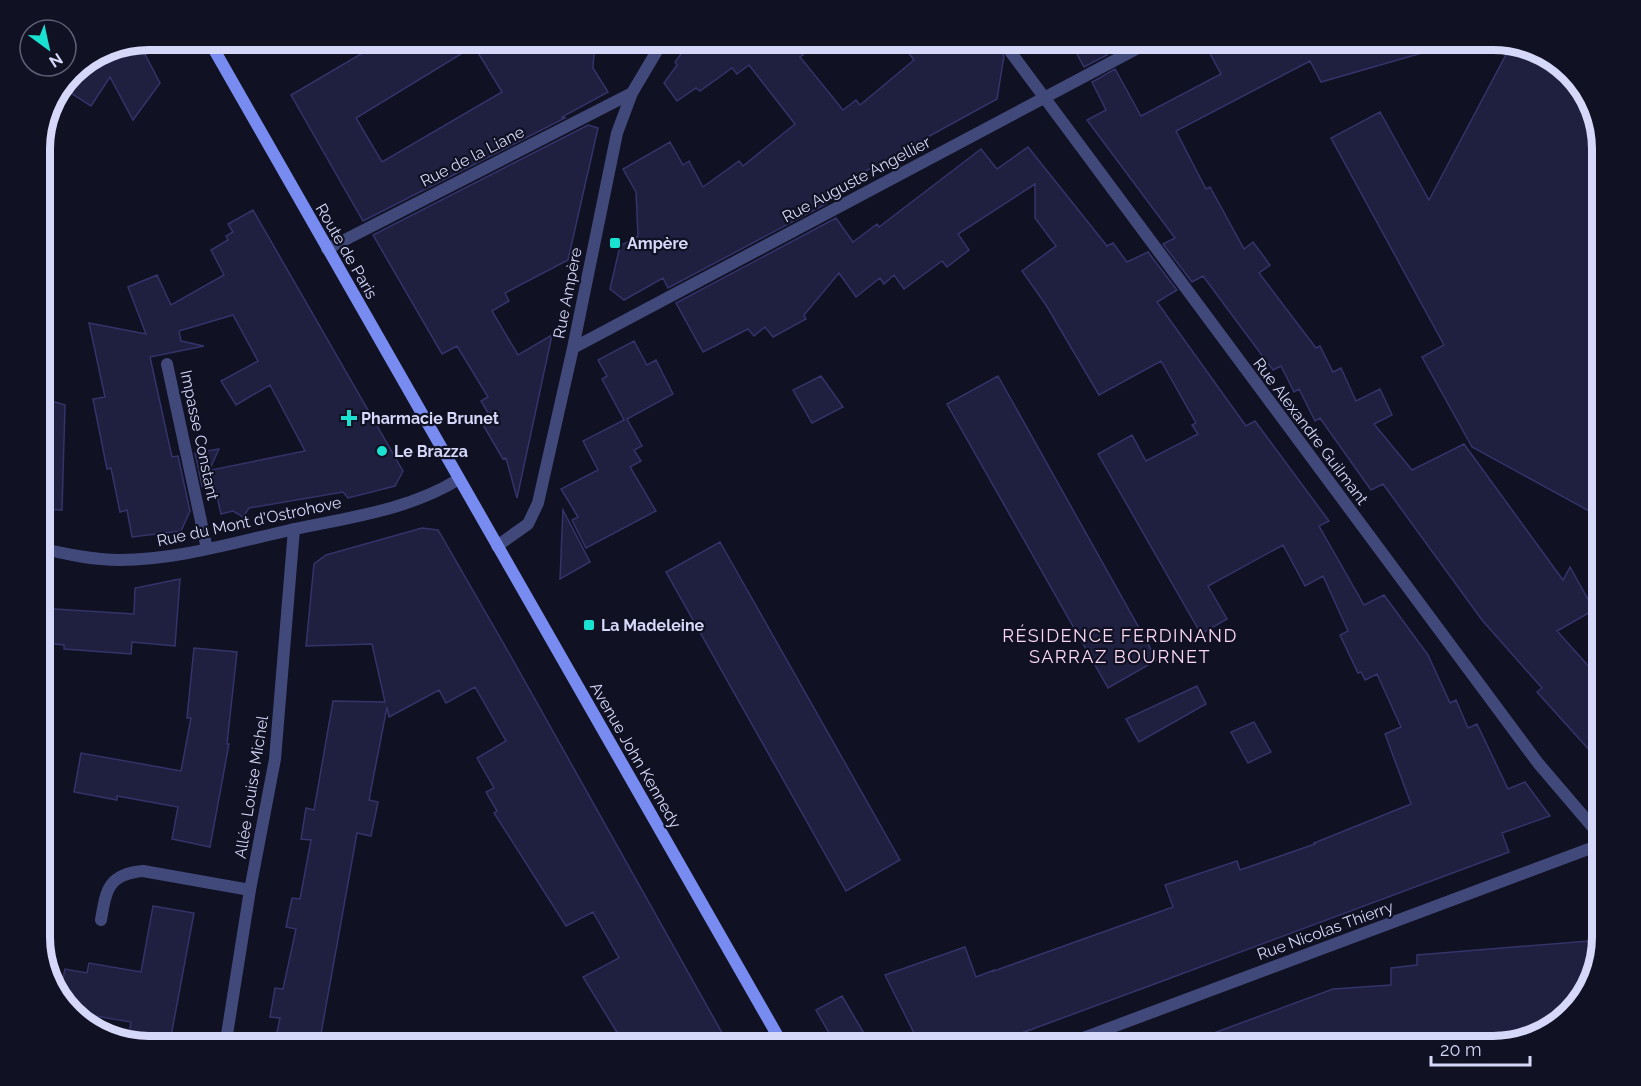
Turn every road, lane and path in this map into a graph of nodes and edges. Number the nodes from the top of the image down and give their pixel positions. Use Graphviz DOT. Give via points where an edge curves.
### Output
graph roads {
  1 [pos="214,50"];
  2 [pos="657,50"];
  3 [pos="1009,50"];
  4 [pos="1134,50"];
  5 [pos="632,93"];
  6 [pos="1044,98"];
  7 [pos="327,249"];
  8 [pos="573,348"];
  9 [pos="167,364"];
  10 [pos="459,479"];
  11 [pos="294,529"];
  12 [pos="497,546"];
  13 [pos="207,549"];
  14 [pos="50,550"];
  15 [pos="1592,826"];
  16 [pos="1592,848"];
  17 [pos="250,891"];
  18 [pos="101,920"];
  19 [pos="227,1036"];
  20 [pos="778,1036"];
  21 [pos="1088,1036"];
  1 -- 7 [label="main road, Route de Paris"];
  2 -- 5 [label="street, Rue Ampère"];
  3 -- 6 [label="street, Rue Alexandre Guilmant"];
  4 -- 6 [label="street, Rue Auguste Angellier"];
  5 -- 7 [label="street, Rue de la Liane"];
  5 -- 8 [label="street, Rue Ampère" via="617,133"];
  6 -- 8 [label="street, Rue Auguste Angellier"];
  6 -- 15 [label="street, Rue Alexandre Guilmant" via="1531,753"];
  7 -- 10 [label="main road, Route de Paris"];
  8 -- 12 [label="street, Rue Ampère" via="538,503 528,524"];
  9 -- 13 [label="street, Impasse Constant"];
  10 -- 11 [label="street, Rue du Mont d'Ostrohove" via="424,498"];
  10 -- 12 [label="main road, Avenue John Kennedy"];
  11 -- 13 [label="street, Rue du Mont d'Ostrohove"];
  11 -- 17 [label="street, Allée Louise Michel" via="275,759"];
  12 -- 20 [label="main road, Avenue John Kennedy"];
  13 -- 14 [label="street, Rue du Mont d'Ostrohove" via="159,558 118,560"];
  16 -- 21 [label="street, Rue Nicolas Thierry"];
  17 -- 18 [label="street" via="132,872 112,881 106,891"];
  17 -- 19 [label="street, Allée Louise Michel"];
}
